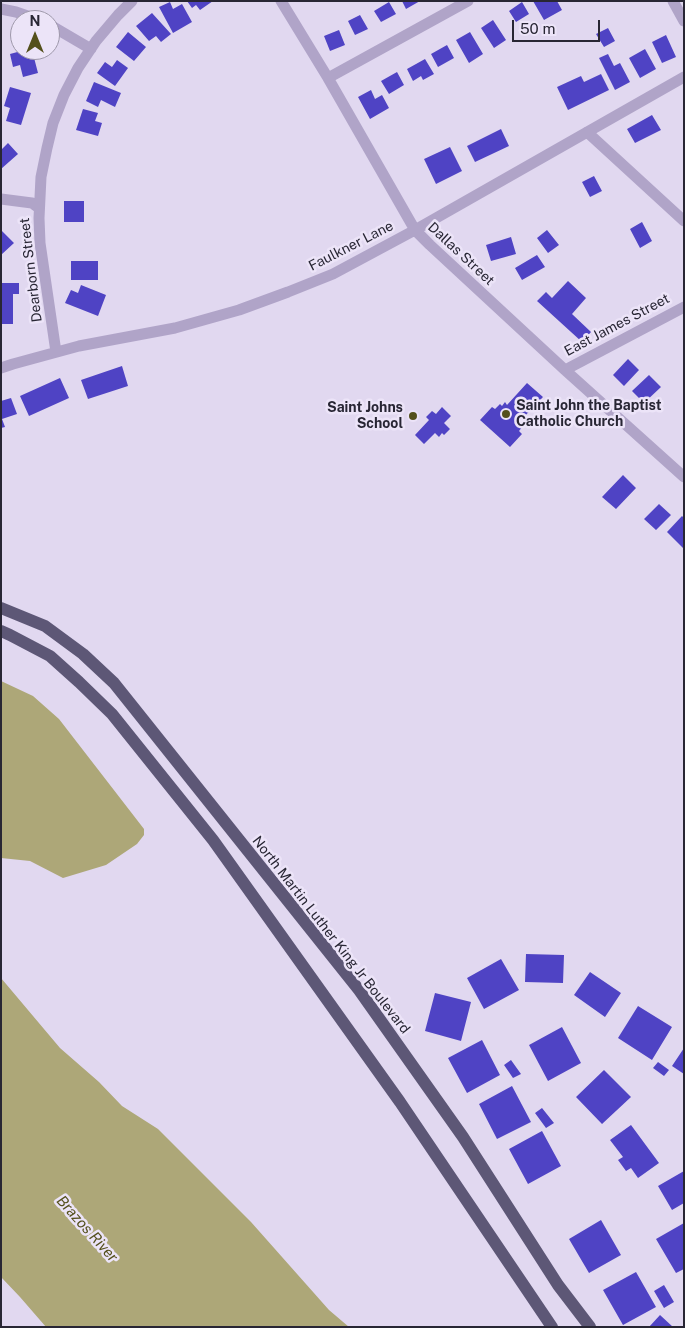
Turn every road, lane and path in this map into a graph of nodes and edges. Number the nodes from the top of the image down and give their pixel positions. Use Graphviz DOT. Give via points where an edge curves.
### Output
graph roads {
  1 [pos="132,1"];
  2 [pos="282,1"];
  3 [pos="468,1"];
  4 [pos="673,1"];
  5 [pos="684,21"];
  6 [pos="60,31"];
  7 [pos="91,49"];
  8 [pos="684,77"];
  9 [pos="328,78"];
  10 [pos="587,132"];
  11 [pos="1,198"];
  12 [pos="39,208"];
  13 [pos="684,221"];
  14 [pos="415,230"];
  15 [pos="684,307"];
  16 [pos="56,352"];
  17 [pos="1,368"];
  18 [pos="565,370"];
  19 [pos="684,477"];
  20 [pos="1,608"];
  21 [pos="1,632"];
  22 [pos="552,1327"];
  23 [pos="590,1327"];
  1 -- 7 [label="street, Dearborn Street"];
  2 -- 9 [label="street, Dallas Street"];
  3 -- 9 [label="street"];
  4 -- 5 [label="street"];
  6 -- 7 [label="street"];
  7 -- 12 [label="street, Dearborn Street" via="64,95 53,123 42,170"];
  8 -- 10 [label="street, Faulkner Lane"];
  9 -- 14 [label="street, Dallas Street"];
  10 -- 13 [label="street"];
  10 -- 14 [label="street, Faulkner Lane"];
  11 -- 12 [label="street" via="32,203"];
  12 -- 16 [label="street, Dearborn Street" via="40,243"];
  14 -- 16 [label="street, Faulkner Lane" via="333,274 240,310 176,328"];
  14 -- 18 [label="street, Dallas Street"];
  15 -- 18 [label="street, East James Street"];
  16 -- 17 [label="street, Faulkner Lane"];
  18 -- 19 [label="street, Dallas Street"];
  20 -- 23 [label="main road, North Martin Luther King Jr Boulevard" via="45,626 83,654 114,683 359,990 463,1138 558,1285"];
  21 -- 22 [label="main road" via="50,656 112,714 213,840 400,1102"];
}
